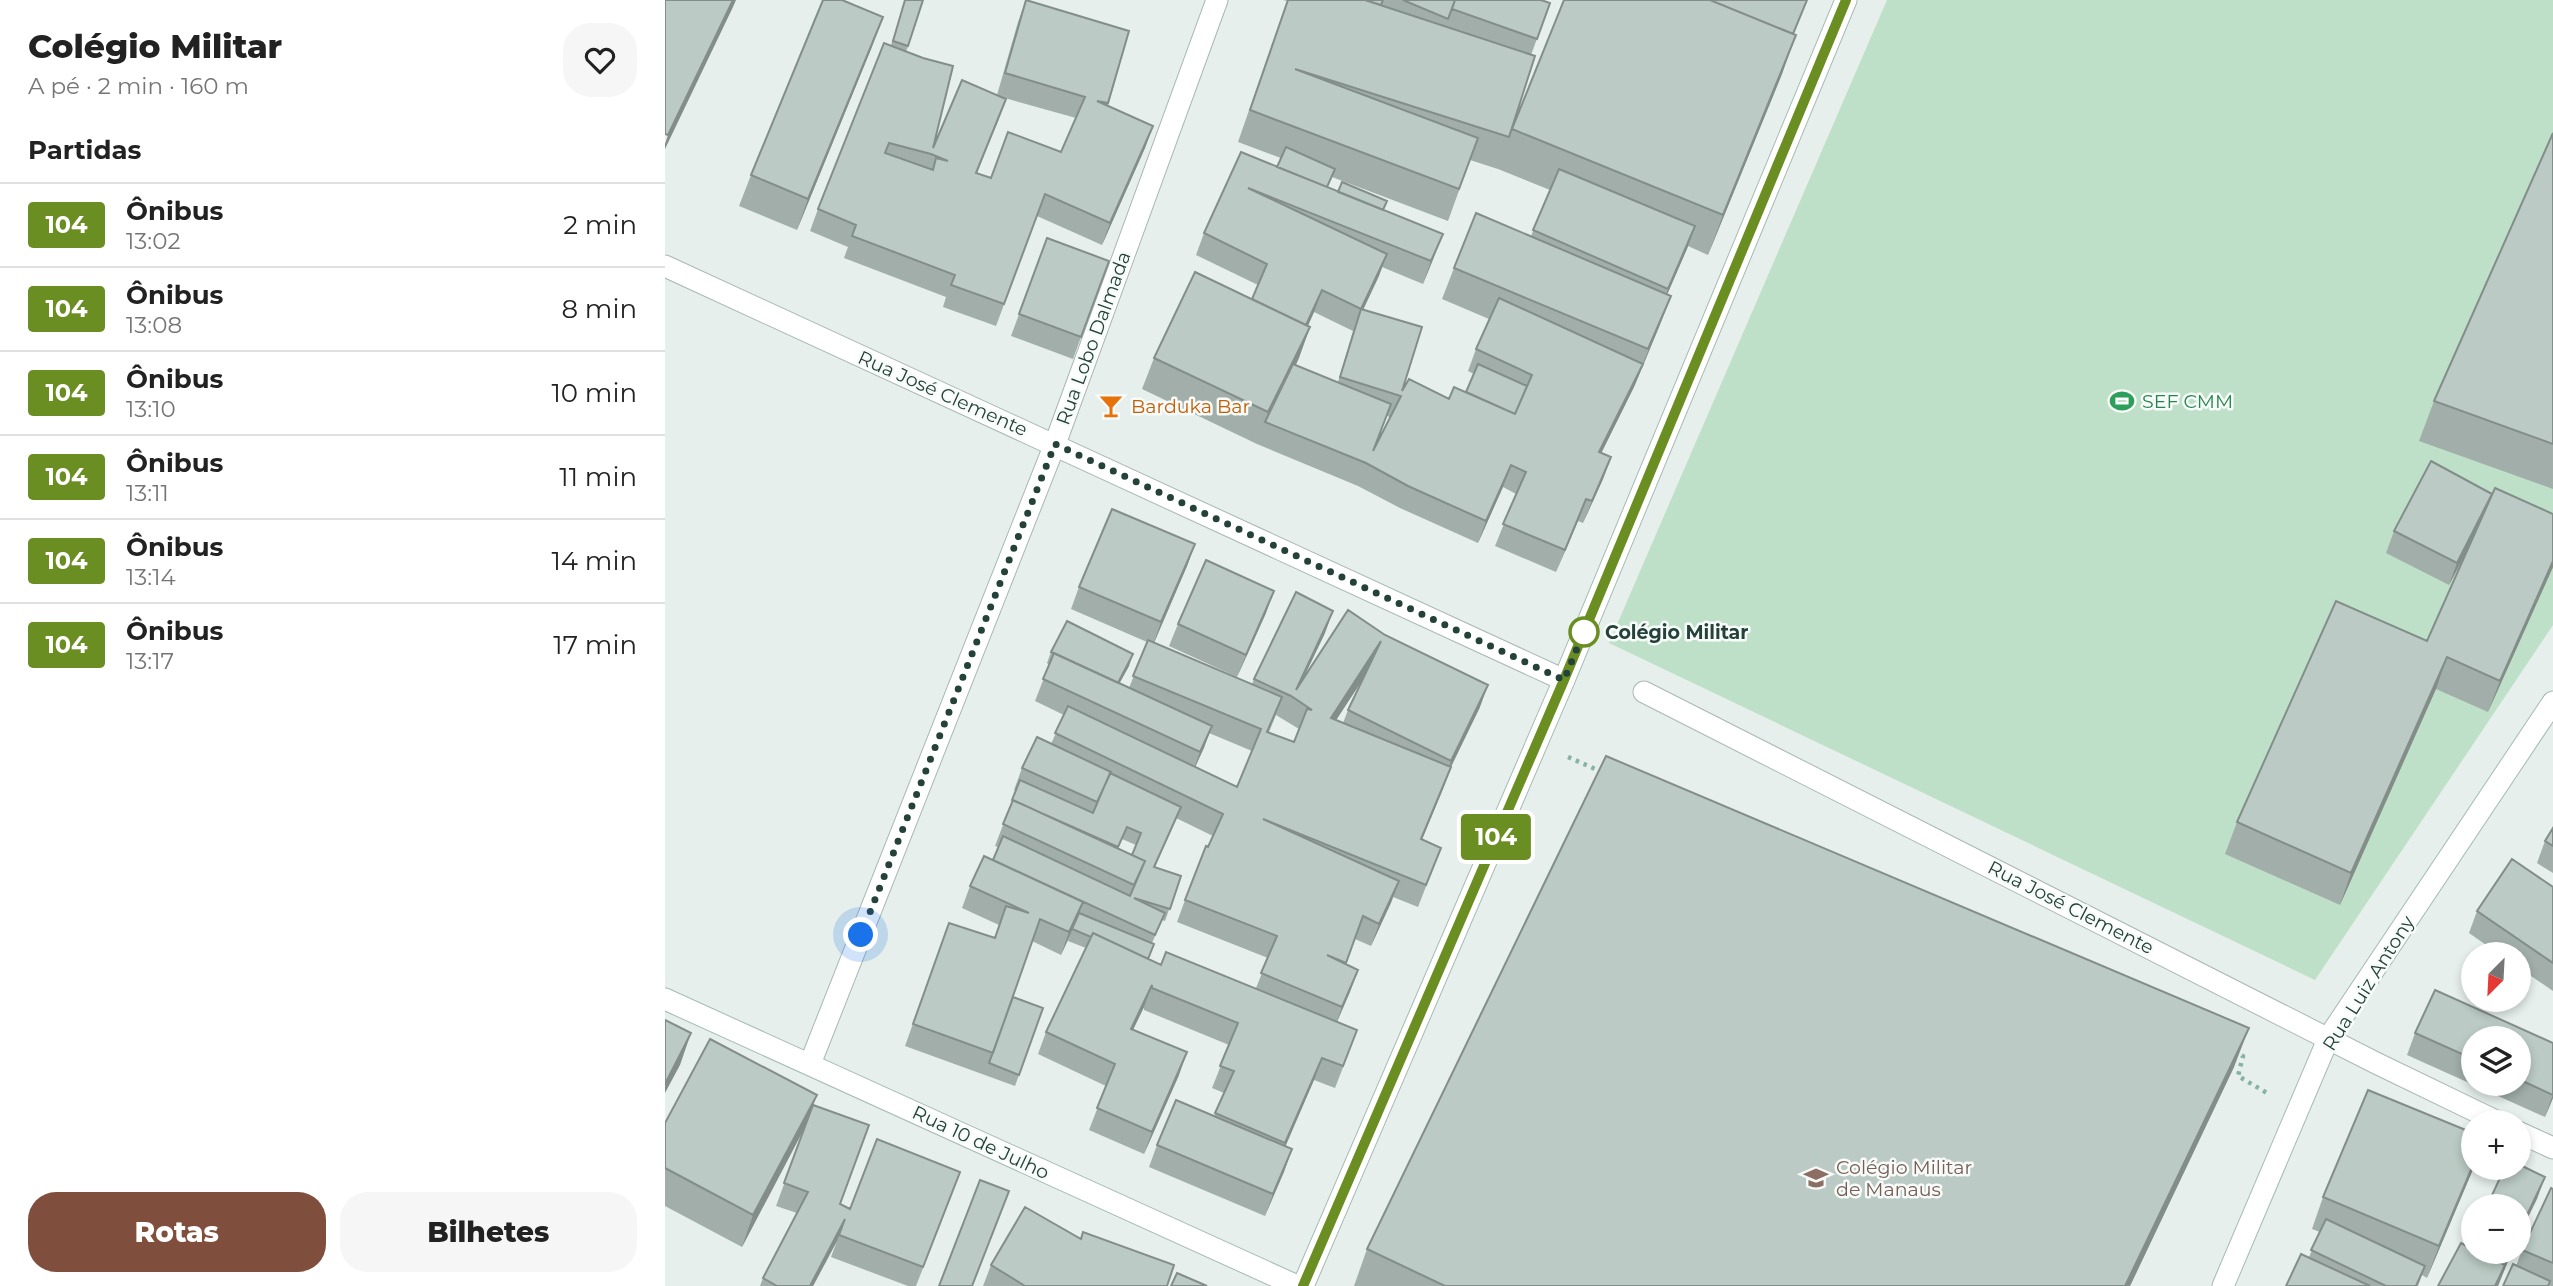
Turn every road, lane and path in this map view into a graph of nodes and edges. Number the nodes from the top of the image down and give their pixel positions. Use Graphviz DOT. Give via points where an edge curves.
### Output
graph roads {
  1 [pos="1217,0"];
  2 [pos="1846,0"];
  3 [pos="665,266"];
  4 [pos="1055,444"];
  5 [pos="1564,680"];
  6 [pos="1644,692"];
  7 [pos="2553,702"];
  8 [pos="1536,743"];
  9 [pos="1612,776"];
  10 [pos="665,999"];
  11 [pos="2329,1037"];
  12 [pos="2230,1050"];
  13 [pos="810,1064"];
  14 [pos="2474,1110"];
  15 [pos="2298,1111"];
  16 [pos="2531,1138"];
  17 [pos="2553,1148"];
  18 [pos="1297,1286"];
  19 [pos="1303,1286"];
  20 [pos="2223,1286"];
  1 -- 4 [label="street, Rua Lobo Dalmada"];
  2 -- 5 [label="street"];
  3 -- 4 [label="street, Rua José Clemente"];
  4 -- 5 [label="street, Rua José Clemente"];
  4 -- 13 [label="street, Rua Lobo Dalmada"];
  5 -- 8 [label="street"];
  6 -- 11 [label="street, Rua José Clemente"];
  7 -- 11 [label="street, Rua Luiz Antony"];
  8 -- 9 [label="path"];
  8 -- 19 [label="street"];
  10 -- 13 [label="street, Rua 10 de Julho"];
  11 -- 14 [label="street, Rua José Clemente"];
  11 -- 15 [label="street, Rua Luiz Antony"];
  12 -- 15 [label="path" via="2243,1056 2238,1076"];
  13 -- 18 [label="street, Rua 10 de Julho"];
  15 -- 20 [label="street, Rua Luiz Antony"];
  16 -- 17 [label="street"];
}
